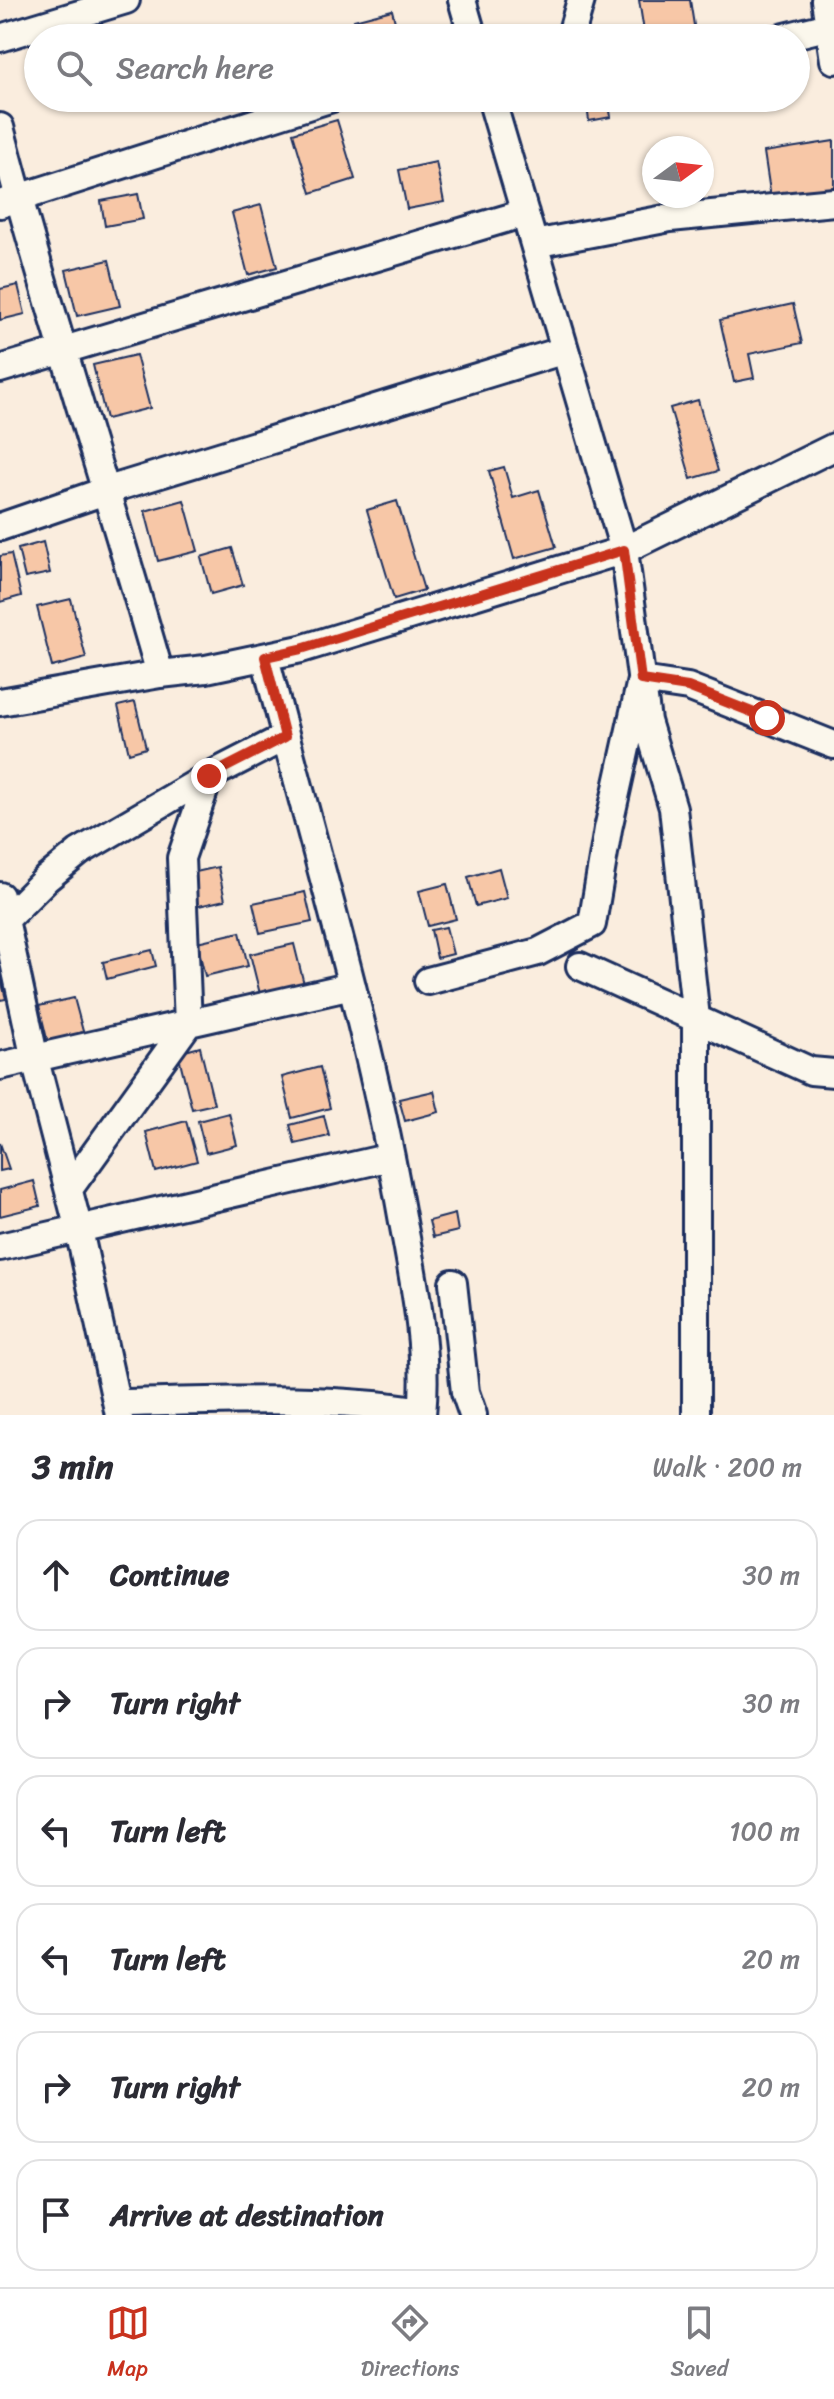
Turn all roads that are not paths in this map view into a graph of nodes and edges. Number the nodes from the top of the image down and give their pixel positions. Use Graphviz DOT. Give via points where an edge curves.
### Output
graph roads {
  1 [pos="126,0"];
  2 [pos="462,0"];
  3 [pos="581,0"];
  4 [pos="829,17"];
  5 [pos="46,24"];
  6 [pos="469,24"];
  7 [pos="573,24"];
  8 [pos="810,25"];
  9 [pos="24,31"];
  10 [pos="0,38"];
  11 [pos="834,60"];
  12 [pos="288,112"];
  13 [pos="495,112"];
  14 [pos="0,127"];
  15 [pos="9,201"];
  16 [pos="834,202"];
  17 [pos="525,213"];
  18 [pos="534,244"];
  19 [pos="565,350"];
  20 [pos="63,351"];
  21 [pos="0,369"];
  22 [pos="834,447"];
  23 [pos="108,490"];
  24 [pos="0,527"];
  25 [pos="624,550"];
  26 [pos="265,657"];
  27 [pos="160,674"];
  28 [pos="641,680"];
  29 [pos="0,702"];
  30 [pos="285,737"];
  31 [pos="834,745"];
  32 [pos="209,776"];
  33 [pos="3,908"];
  34 [pos="580,966"];
  35 [pos="428,981"];
  36 [pos="352,986"];
  37 [pos="696,1018"];
  38 [pos="188,1024"];
  39 [pos="35,1060"];
  40 [pos="0,1066"];
  41 [pos="834,1073"];
  42 [pos="391,1157"];
  43 [pos="69,1189"];
  44 [pos="79,1230"];
  45 [pos="0,1247"];
  46 [pos="453,1283"];
  47 [pos="118,1409"];
  48 [pos="422,1413"];
  49 [pos="473,1415"];
  50 [pos="696,1415"];
  1 -- 5 [label="street"];
  2 -- 6 [label="street"];
  3 -- 7 [label="street"];
  4 -- 8 [label="street"];
  4 -- 11 [label="street"];
  9 -- 10 [label="street"];
  12 -- 15 [label="street"];
  13 -- 17 [label="street"];
  14 -- 15 [label="street"];
  15 -- 20 [label="street"];
  16 -- 18 [label="street" via="670,218"];
  17 -- 18 [label="street"];
  17 -- 20 [label="street"];
  18 -- 19 [label="street"];
  19 -- 23 [label="street"];
  19 -- 25 [label="street"];
  20 -- 21 [label="street"];
  20 -- 23 [label="street"];
  22 -- 25 [label="street"];
  23 -- 24 [label="street"];
  23 -- 27 [label="street"];
  25 -- 26 [label="street"];
  25 -- 28 [label="street"];
  26 -- 27 [label="street"];
  26 -- 30 [label="street"];
  27 -- 29 [label="street"];
  28 -- 31 [label="street" via="688,687"];
  28 -- 35 [label="street" via="592,924 538,952"];
  28 -- 37 [label="street" via="647,721 673,808"];
  30 -- 32 [label="street"];
  30 -- 36 [label="street"];
  32 -- 33 [label="street" via="79,852"];
  32 -- 38 [label="street" via="181,858"];
  33 -- 39 [label="street"];
  34 -- 37 [label="street"];
  36 -- 38 [label="street"];
  36 -- 42 [label="street"];
  37 -- 41 [label="street" via="811,1071"];
  37 -- 50 [label="street"];
  38 -- 39 [label="street"];
  38 -- 43 [label="street"];
  39 -- 40 [label="street"];
  39 -- 43 [label="street"];
  42 -- 44 [label="street"];
  42 -- 48 [label="street" via="422,1332"];
  43 -- 44 [label="street"];
  44 -- 45 [label="street"];
  44 -- 47 [label="street"];
  46 -- 49 [label="street" via="465,1392"];
  47 -- 48 [label="street" via="328,1400"];
}
